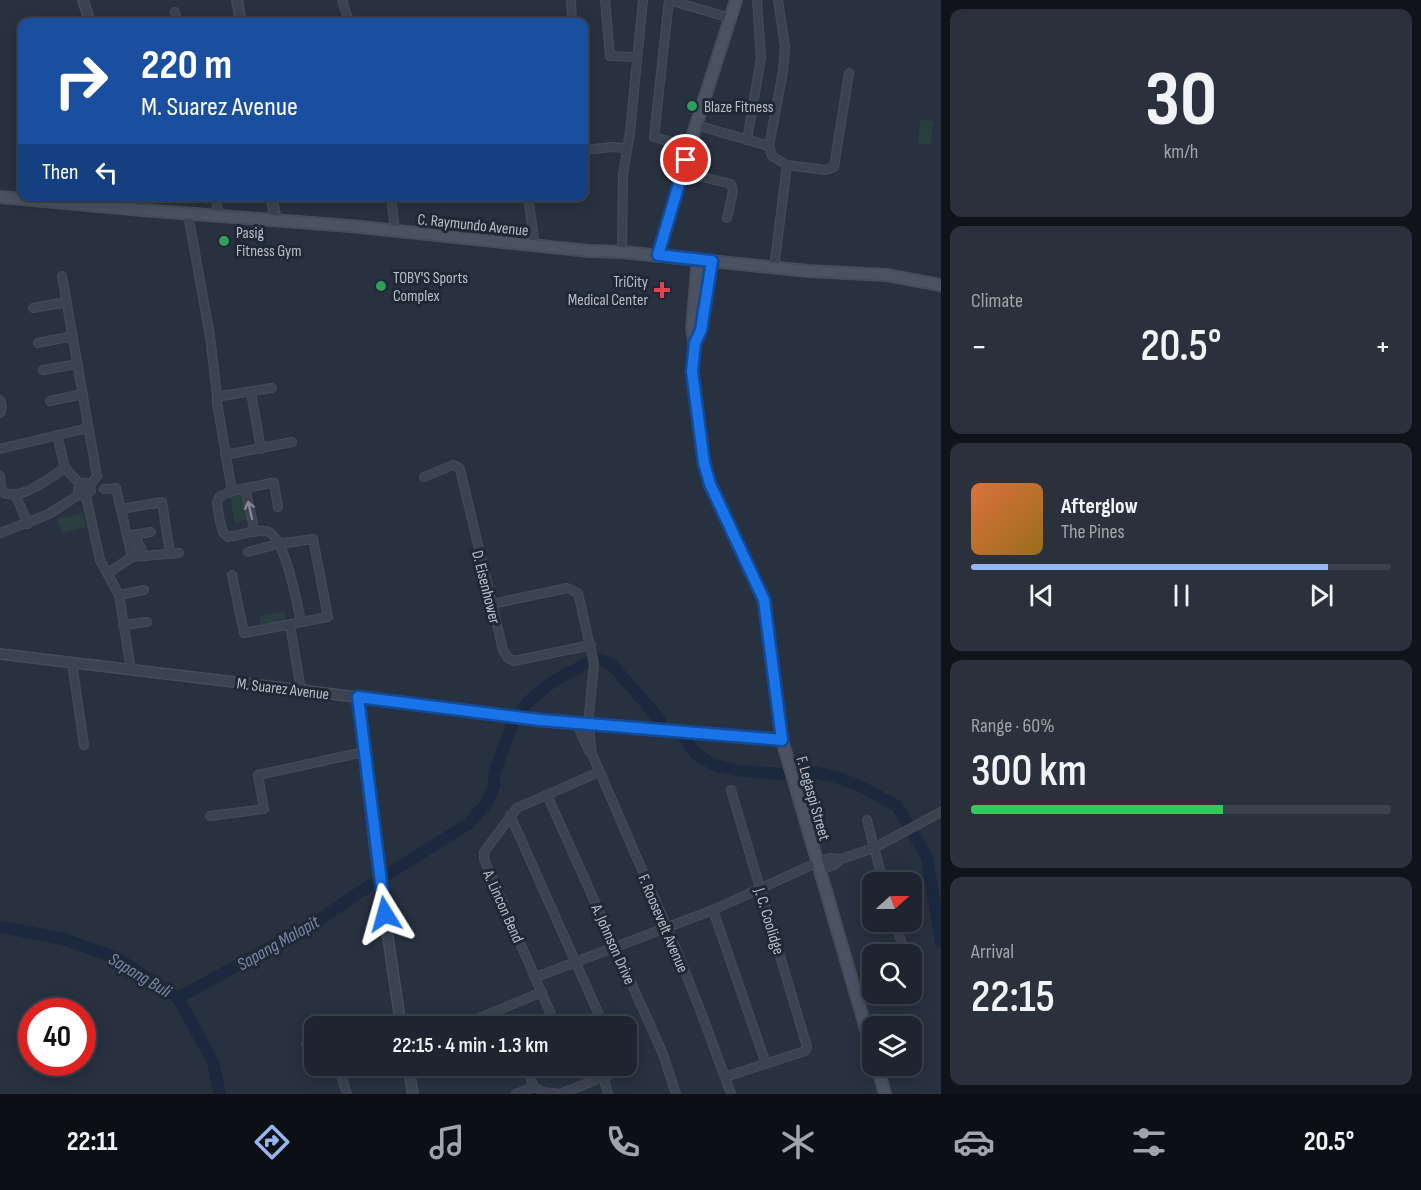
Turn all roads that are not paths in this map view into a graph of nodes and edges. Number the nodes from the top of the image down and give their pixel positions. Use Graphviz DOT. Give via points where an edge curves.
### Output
graph roads {
  1 [pos="83,0"];
  2 [pos="237,0"];
  3 [pos="342,0"];
  4 [pos="571,0"];
  5 [pos="605,0"];
  6 [pos="643,0"];
  7 [pos="669,0"];
  8 [pos="735,0"];
  9 [pos="757,0"];
  10 [pos="778,0"];
  11 [pos="691,3"];
  12 [pos="175,12"];
  13 [pos="89,18"];
  14 [pos="176,18"];
  15 [pos="240,18"];
  16 [pos="348,18"];
  17 [pos="572,18"];
  18 [pos="730,18"];
  19 [pos="636,57"];
  20 [pos="849,73"];
  21 [pos="696,125"];
  22 [pos="747,140"];
  23 [pos="690,147"];
  24 [pos="626,148"];
  25 [pos="769,148"];
  26 [pos="588,150"];
  27 [pos="787,165"];
  28 [pos="682,172"];
  29 [pos="0,196"];
  30 [pos="18,198"];
  31 [pos="51,201"];
  32 [pos="139,201"];
  33 [pos="216,201"];
  34 [pos="272,201"];
  35 [pos="391,201"];
  36 [pos="529,201"];
  37 [pos="142,210"];
  38 [pos="188,214"];
  39 [pos="219,216"];
  40 [pos="727,218"];
  41 [pos="276,220"];
  42 [pos="394,231"];
  43 [pos="535,246"];
  44 [pos="622,252"];
  45 [pos="658,255"];
  46 [pos="698,259"];
  47 [pos="712,261"];
  48 [pos="774,268"];
  49 [pos="62,276"];
  50 [pos="941,285"];
  51 [pos="67,302"];
  52 [pos="33,308"];
  53 [pos="73,336"];
  54 [pos="38,343"];
  55 [pos="695,343"];
  56 [pos="78,364"];
  57 [pos="43,370"];
  58 [pos="272,388"];
  59 [pos="251,392"];
  60 [pos="83,394"];
  61 [pos="218,396"];
  62 [pos="0,400"];
  63 [pos="50,400"];
  64 [pos="0,413"];
  65 [pos="88,428"];
  66 [pos="57,435"];
  67 [pos="292,442"];
  68 [pos="0,449"];
  69 [pos="261,449"];
  70 [pos="225,455"];
  71 [pos="65,468"];
  72 [pos="0,476"];
  73 [pos="424,477"];
  74 [pos="80,484"];
  75 [pos="90,485"];
  76 [pos="245,488"];
  77 [pos="104,489"];
  78 [pos="232,491"];
  79 [pos="83,495"];
  80 [pos="16,496"];
  81 [pos="278,507"];
  82 [pos="121,508"];
  83 [pos="28,524"];
  84 [pos="0,528"];
  85 [pos="10,530"];
  86 [pos="151,532"];
  87 [pos="255,532"];
  88 [pos="0,533"];
  89 [pos="136,534"];
  90 [pos="127,536"];
  91 [pos="278,544"];
  92 [pos="142,549"];
  93 [pos="248,552"];
  94 [pos="132,556"];
  95 [pos="108,573"];
  96 [pos="232,575"];
  97 [pos="144,590"];
  98 [pos="118,595"];
  99 [pos="492,604"];
  100 [pos="147,622"];
  101 [pos="301,622"];
  102 [pos="290,624"];
  103 [pos="123,625"];
  104 [pos="591,645"];
  105 [pos="0,654"];
  106 [pos="72,663"];
  107 [pos="130,670"];
  108 [pos="301,690"];
  109 [pos="358,697"];
  110 [pos="577,724"];
  111 [pos="589,725"];
  112 [pos="782,740"];
  113 [pos="84,745"];
  114 [pos="364,752"];
  115 [pos="592,754"];
  116 [pos="599,772"];
  117 [pos="731,790"];
  118 [pos="547,795"];
  119 [pos="510,815"];
  120 [pos="940,815"];
  121 [pos="210,816"];
  122 [pos="867,820"];
  123 [pos="874,848"];
  124 [pos="817,866"];
  125 [pos="880,872"];
  126 [pos="774,882"];
  127 [pos="785,882"];
  128 [pos="760,889"];
  129 [pos="713,910"];
  130 [pos="667,927"];
  131 [pos="615,948"];
  132 [pos="576,962"];
  133 [pos="536,977"];
  134 [pos="542,992"];
  135 [pos="400,1016"];
  136 [pos="484,1016"];
  137 [pos="552,1016"];
  138 [pos="600,1016"];
  139 [pos="862,1016"];
  140 [pos="766,1064"];
  141 [pos="341,1076"];
  142 [pos="410,1076"];
  143 [pos="530,1076"];
  144 [pos="603,1076"];
  145 [pos="880,1076"];
  146 [pos="725,1077"];
  147 [pos="534,1087"];
  148 [pos="347,1094"];
  149 [pos="413,1094"];
  150 [pos="516,1094"];
  151 [pos="608,1094"];
  152 [pos="676,1094"];
  153 [pos="731,1094"];
  154 [pos="885,1094"];
  1 -- 13 [label="street"];
  2 -- 15 [label="street"];
  3 -- 16 [label="street"];
  4 -- 17 [label="street"];
  5 -- 19 [label="street" via="610,56"];
  6 -- 19 [label="street"];
  7 -- 11 [label="street"];
  7 -- 23 [label="street" via="654,137"];
  8 -- 18 [label="main road"];
  9 -- 22 [label="street" via="761,58"];
  10 -- 25 [label="street" via="785,46"];
  11 -- 18 [label="street"];
  12 -- 14 [label="street"];
  18 -- 21 [label="main road"];
  19 -- 24 [label="street"];
  20 -- 27 [label="street" via="834,167 826,170"];
  21 -- 22 [label="street"];
  21 -- 23 [label="main road"];
  22 -- 25 [label="street"];
  23 -- 28 [label="main road"];
  24 -- 26 [label="street"];
  24 -- 44 [label="street"];
  25 -- 27 [label="street" via="772,156"];
  27 -- 48 [label="street"];
  28 -- 40 [label="street" via="731,184"];
  28 -- 45 [label="main road"];
  29 -- 30 [label="main road, C. Raymundo Avenue"];
  31 -- 37 [label="main road, C. Raymundo Avenue"];
  32 -- 37 [label="street"];
  33 -- 39 [label="street"];
  34 -- 41 [label="street"];
  35 -- 42 [label="street"];
  36 -- 43 [label="street"];
  37 -- 38 [label="main road, C. Raymundo Avenue"];
  38 -- 39 [label="main road, C. Raymundo Avenue"];
  38 -- 61 [label="street"];
  39 -- 41 [label="main road, C. Raymundo Avenue"];
  41 -- 42 [label="main road, C. Raymundo Avenue"];
  42 -- 43 [label="main road, C. Raymundo Avenue"];
  43 -- 44 [label="main road, C. Raymundo Avenue"];
  44 -- 45 [label="main road, C. Raymundo Avenue"];
  45 -- 46 [label="main road, C. Raymundo Avenue"];
  46 -- 47 [label="main road, C. Raymundo Avenue"];
  46 -- 55 [label="main road, F. Legaspi Street" via="692,329"];
  47 -- 48 [label="main road, C. Raymundo Avenue"];
  47 -- 55 [label="main road, F. Legaspi Street" via="701,330"];
  48 -- 50 [label="main road, C. Raymundo Avenue" via="886,275"];
  49 -- 51 [label="street"];
  51 -- 52 [label="street"];
  51 -- 53 [label="street"];
  53 -- 54 [label="street"];
  53 -- 56 [label="street"];
  55 -- 112 [label="main road, F. Legaspi Street" via="692,371 704,463 764,600"];
  56 -- 57 [label="street"];
  56 -- 60 [label="street"];
  58 -- 59 [label="street"];
  59 -- 61 [label="street"];
  59 -- 69 [label="street"];
  60 -- 63 [label="street"];
  60 -- 65 [label="street"];
  61 -- 70 [label="street"];
  62 -- 64 [label="street"];
  65 -- 66 [label="street"];
  65 -- 75 [label="street" via="97,476"];
  66 -- 68 [label="street"];
  66 -- 71 [label="street"];
  67 -- 69 [label="street"];
  69 -- 70 [label="street"];
  70 -- 78 [label="street"];
  71 -- 74 [label="street"];
  71 -- 80 [label="street"];
  72 -- 80 [label="street" via="4,493"];
  73 -- 99 [label="street, D. Eisenhower" via="453,465 460,469"];
  74 -- 75 [label="street"];
  74 -- 79 [label="street" via="78,489"];
  75 -- 79 [label="street" via="91,491"];
  76 -- 78 [label="street"];
  76 -- 81 [label="street" via="274,483"];
  87 -- 76 [label="street, one-way"];
  77 -- 82 [label="street" via="116,488"];
  78 -- 87 [label="street" via="219,497 217,503 223,532 228,537"];
  79 -- 83 [label="street"];
  79 -- 95 [label="street" via="100,560"];
  80 -- 83 [label="street"];
  82 -- 90 [label="street"];
  82 -- 94 [label="street" via="162,502 174,553"];
  83 -- 85 [label="street"];
  84 -- 85 [label="street"];
  85 -- 88 [label="street"];
  86 -- 89 [label="street"];
  87 -- 91 [label="street" via="268,531"];
  89 -- 90 [label="street"];
  89 -- 92 [label="street"];
  90 -- 94 [label="street"];
  91 -- 93 [label="street"];
  91 -- 101 [label="street" via="285,554"];
  91 -- 101 [label="street" via="315,541 328,616"];
  94 -- 95 [label="street"];
  95 -- 98 [label="street"];
  96 -- 102 [label="street" via="243,632"];
  97 -- 98 [label="street"];
  98 -- 103 [label="street"];
  99 -- 104 [label="street, D. Eisenhower" via="503,650 510,660"];
  99 -- 104 [label="street, F. Roosevelt Avenue" via="573,590 578,593"];
  100 -- 103 [label="street"];
  101 -- 102 [label="street"];
  102 -- 108 [label="street"];
  103 -- 107 [label="street"];
  104 -- 111 [label="street, F. Roosevelt Avenue" via="594,664"];
  105 -- 106 [label="street, M. Suarez Avenue"];
  106 -- 107 [label="street, M. Suarez Avenue"];
  106 -- 113 [label="street"];
  107 -- 108 [label="street, M. Suarez Avenue"];
  108 -- 109 [label="street, M. Suarez Avenue"];
  109 -- 110 [label="street, M. Suarez Avenue"];
  109 -- 114 [label="street"];
  110 -- 111 [label="street, M. Suarez Avenue"];
  110 -- 115 [label="street, F. Roosevelt Avenue"];
  111 -- 112 [label="street, M. Suarez Avenue"];
  111 -- 115 [label="street, F. Roosevelt Avenue"];
  112 -- 124 [label="main road, F. Legaspi Street"];
  114 -- 121 [label="street" via="258,775 264,808"];
  114 -- 135 [label="street"];
  115 -- 116 [label="street, F. Roosevelt Avenue"];
  116 -- 118 [label="street, A. Lincon Bend"];
  116 -- 130 [label="street, F. Roosevelt Avenue"];
  117 -- 128 [label="street, J. C. Coolidge"];
  118 -- 119 [label="street, A. Lincon Bend"];
  118 -- 131 [label="street, A. Johnson Drive"];
  119 -- 132 [label="street"];
  119 -- 133 [label="street, A. Lincon Bend" via="484,852 484,859"];
  120 -- 123 [label="street"];
  122 -- 123 [label="street"];
  123 -- 124 [label="street" via="841,859 831,858"];
  123 -- 125 [label="street"];
  124 -- 126 [label="street"];
  124 -- 139 [label="main road, F. Legaspi Street"];
  126 -- 127 [label="street"];
  126 -- 128 [label="street"];
  128 -- 129 [label="street"];
  128 -- 140 [label="street, J. C. Coolidge" via="807,1043 805,1051"];
  129 -- 130 [label="street"];
  129 -- 140 [label="street"];
  130 -- 131 [label="street"];
  130 -- 146 [label="street, F. Roosevelt Avenue"];
  131 -- 132 [label="street"];
  131 -- 152 [label="street, A. Johnson Drive" via="663,1054"];
  132 -- 133 [label="street"];
  132 -- 138 [label="street"];
  133 -- 134 [label="street, A. Lincon Bend"];
  134 -- 136 [label="street"];
  134 -- 137 [label="street, A. Lincon Bend"];
  140 -- 146 [label="street"];
  141 -- 148 [label="street"];
  142 -- 149 [label="street"];
  143 -- 147 [label="street"];
  144 -- 147 [label="street" via="560,1094"];
  144 -- 151 [label="street"];
  145 -- 154 [label="main road"];
  146 -- 153 [label="street, F. Roosevelt Avenue"];
  147 -- 150 [label="street"];
}
